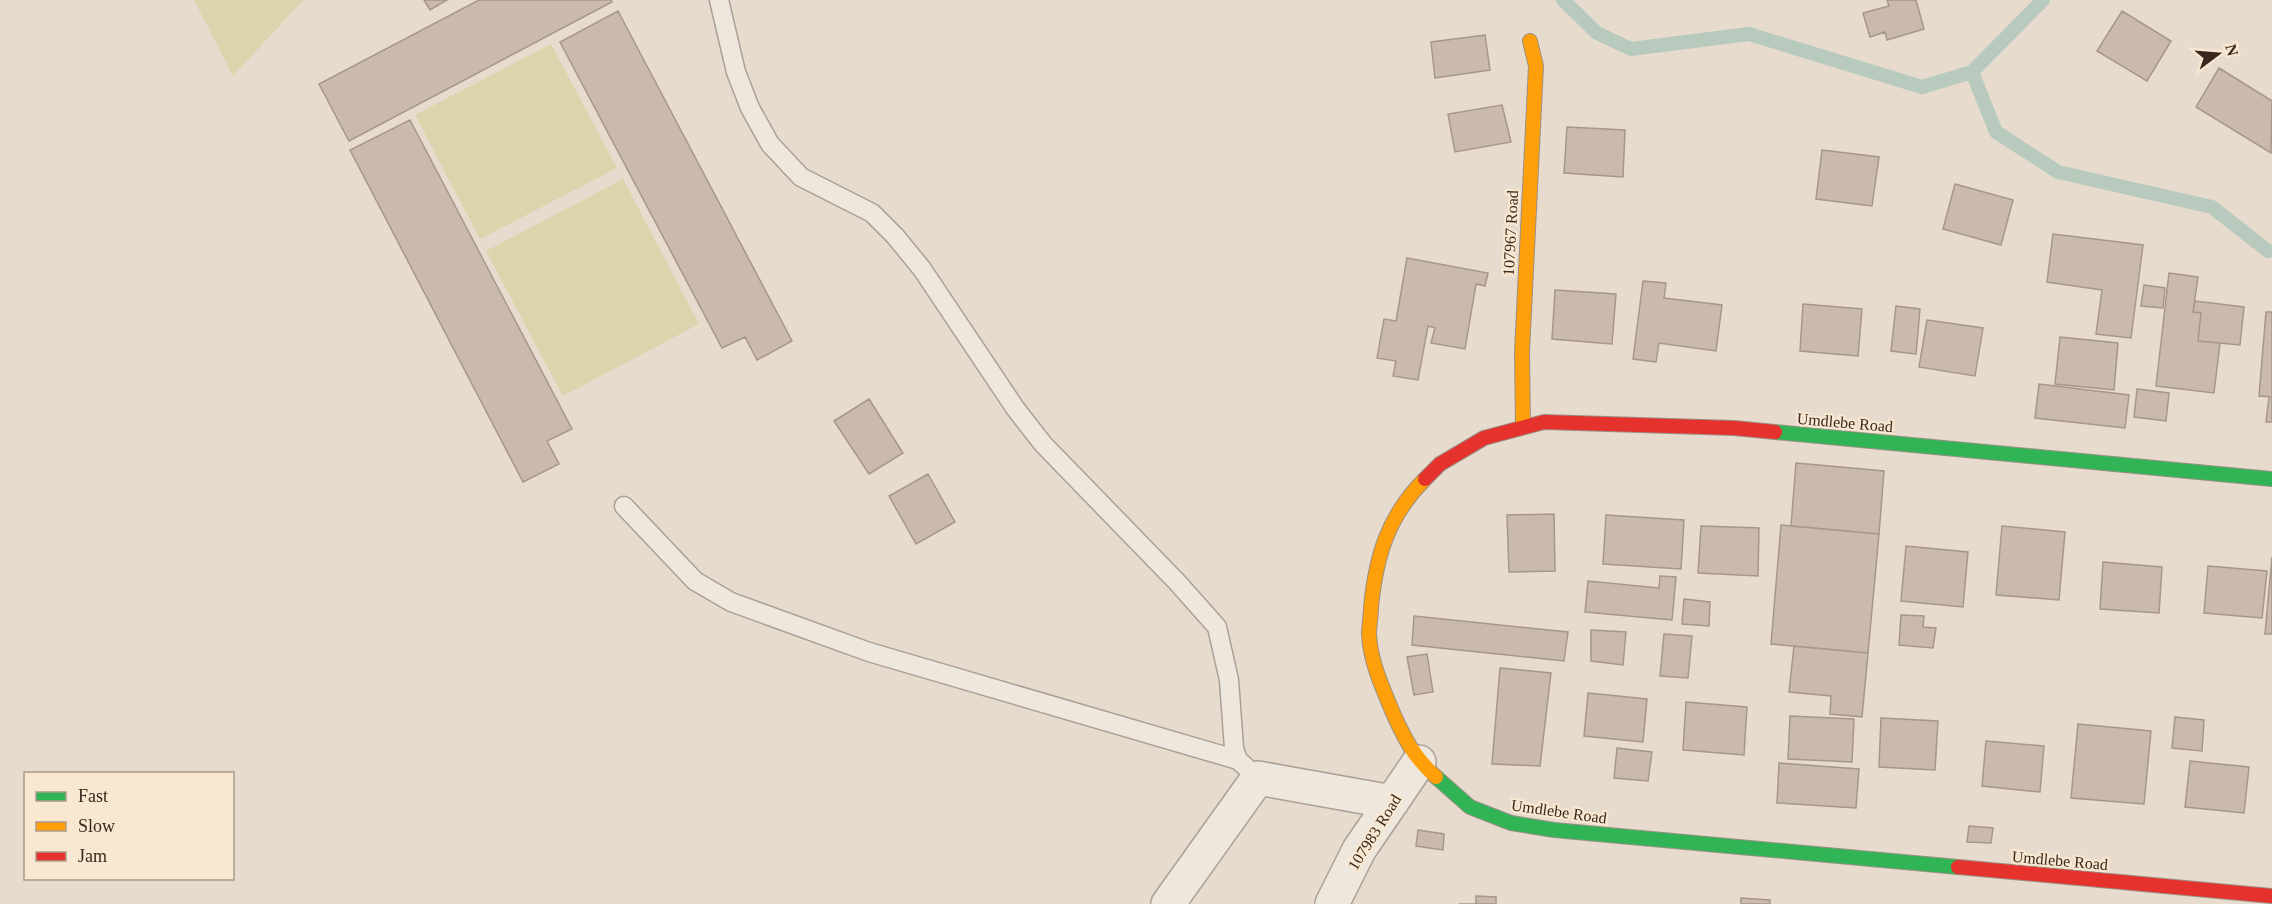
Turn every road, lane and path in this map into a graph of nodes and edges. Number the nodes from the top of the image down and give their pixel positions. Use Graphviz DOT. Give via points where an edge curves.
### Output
graph roads {
  1 [pos="719,0"];
  2 [pos="1530,41"];
  3 [pos="1523,427"];
  4 [pos="2272,479"];
  5 [pos="624,506"];
  6 [pos="1419,762"];
  7 [pos="1248,769"];
  8 [pos="1392,802"];
  9 [pos="2272,897"];
  10 [pos="1168,904"];
  11 [pos="1332,904"];
  1 -- 7 [label="lane" via="736,72 770,144 801,177 872,213 895,236 1043,444 1217,627 1229,680 1234,748"];
  2 -- 3 [label="street, 107967 Road" via="1536,66 1521,352"];
  3 -- 4 [label="street, Umdlebe Road" via="1544,422 1734,428"];
  3 -- 6 [label="street, Umdlebe Road" via="1484,438 1440,464 1410,494 1386,533 1374,577 1370,635 1380,683"];
  5 -- 7 [label="lane" via="695,581 731,602 869,652"];
  6 -- 8 [label="street, 107983 Road"];
  6 -- 9 [label="street, Umdlebe Road" via="1470,807 1511,823 1554,830"];
  7 -- 8 [label="street"];
  7 -- 10 [label="street"];
  8 -- 11 [label="street, 107983 Road" via="1359,850"];
}
